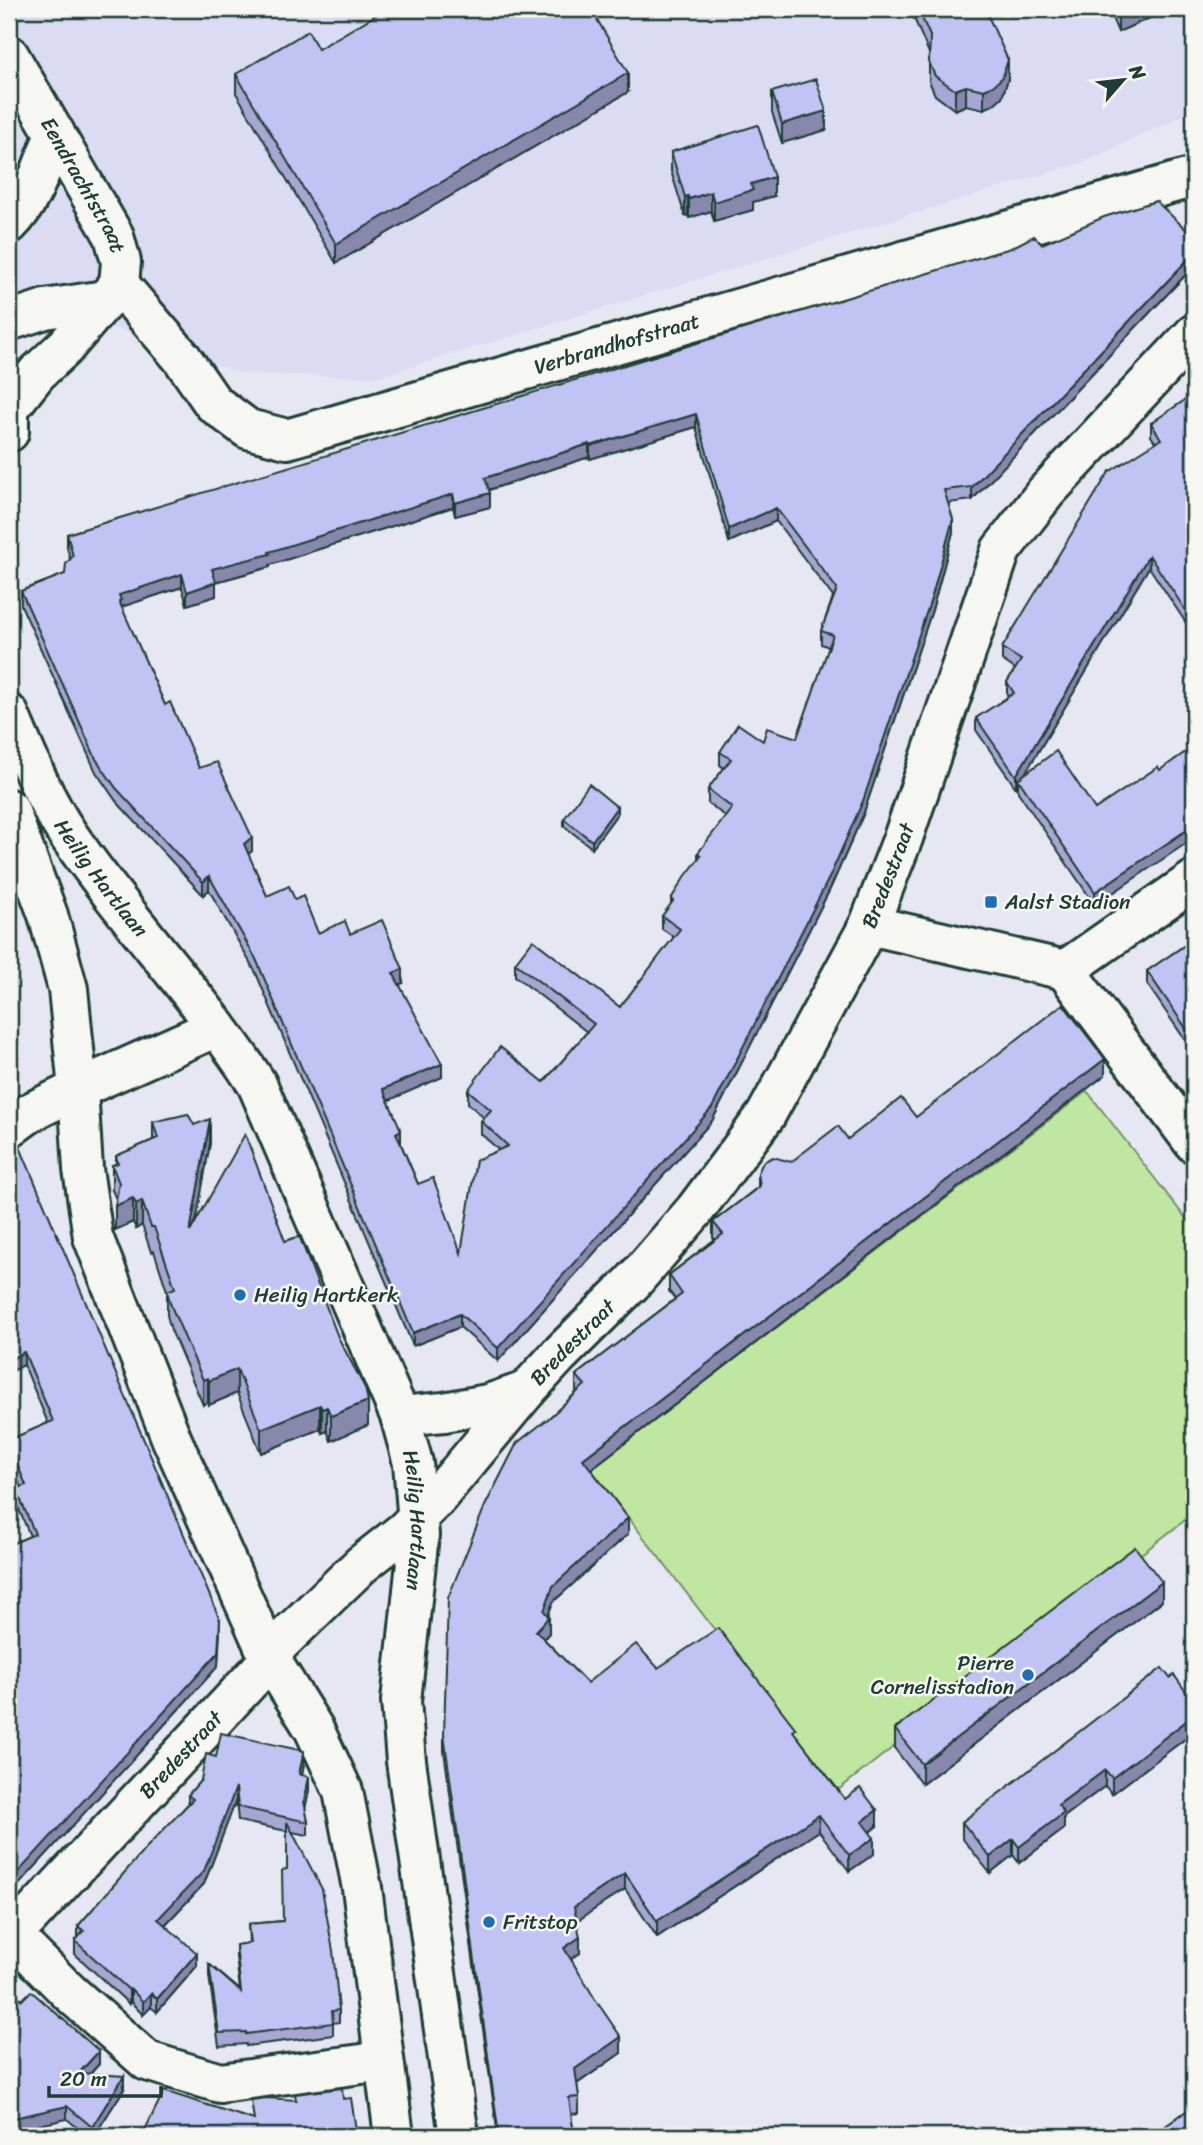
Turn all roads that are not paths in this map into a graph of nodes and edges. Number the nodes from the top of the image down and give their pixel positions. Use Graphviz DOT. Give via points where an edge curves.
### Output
graph roads {
  1 [pos="9,55"];
  2 [pos="55,133"];
  3 [pos="1194,183"];
  4 [pos="9,224"];
  5 [pos="112,292"];
  6 [pos="9,321"];
  7 [pos="1194,334"];
  8 [pos="9,414"];
  9 [pos="9,714"];
  10 [pos="9,809"];
  11 [pos="1194,880"];
  12 [pos="869,925"];
  13 [pos="1065,970"];
  14 [pos="217,1027"];
  15 [pos="78,1089"];
  16 [pos="9,1128"];
  17 [pos="1194,1143"];
  18 [pos="526,1391"];
  19 [pos="400,1416"];
  20 [pos="418,1517"];
  21 [pos="269,1657"];
  22 [pos="10,1936"];
  23 [pos="384,2061"];
  24 [pos="394,2136"];
  25 [pos="459,2136"];
  1 -- 2 [label="street, Eendrachtstraat"];
  2 -- 4 [label="street" via="32,189"];
  2 -- 5 [label="street, Eendrachtstraat" via="114,236 121,262"];
  3 -- 5 [label="street, Verbrandhofstraat" via="1187,179 287,439 248,429 213,403 182,358"];
  5 -- 6 [label="street"];
  5 -- 8 [label="street" via="37,373"];
  7 -- 12 [label="street, Bredestraat" via="1046,492 1001,550"];
  9 -- 14 [label="street, Heilig Hartlaan" via="66,831"];
  10 -- 15 [label="street" via="48,915 68,989"];
  11 -- 13 [label="street"];
  12 -- 13 [label="street"];
  12 -- 18 [label="street, Bredestraat" via="766,1115 695,1210 632,1283"];
  13 -- 17 [label="street"];
  14 -- 15 [label="street"];
  14 -- 19 [label="street, Heilig Hartlaan" via="257,1084"];
  15 -- 16 [label="street"];
  15 -- 21 [label="street" via="93,1237 172,1440"];
  18 -- 19 [label="street, Bredestraat" via="488,1404"];
  18 -- 20 [label="street, Bredestraat"];
  19 -- 20 [label="street, Heilig Hartlaan" via="413,1464"];
  20 -- 21 [label="street, Bredestraat" via="361,1565"];
  20 -- 25 [label="street, Heilig Hartlaan" via="401,1701"];
  21 -- 22 [label="street, Bredestraat"];
  21 -- 23 [label="street" via="329,1756 343,1791 362,1888"];
  22 -- 23 [label="street" via="147,2061 220,2083"];
  23 -- 24 [label="street"];
}
